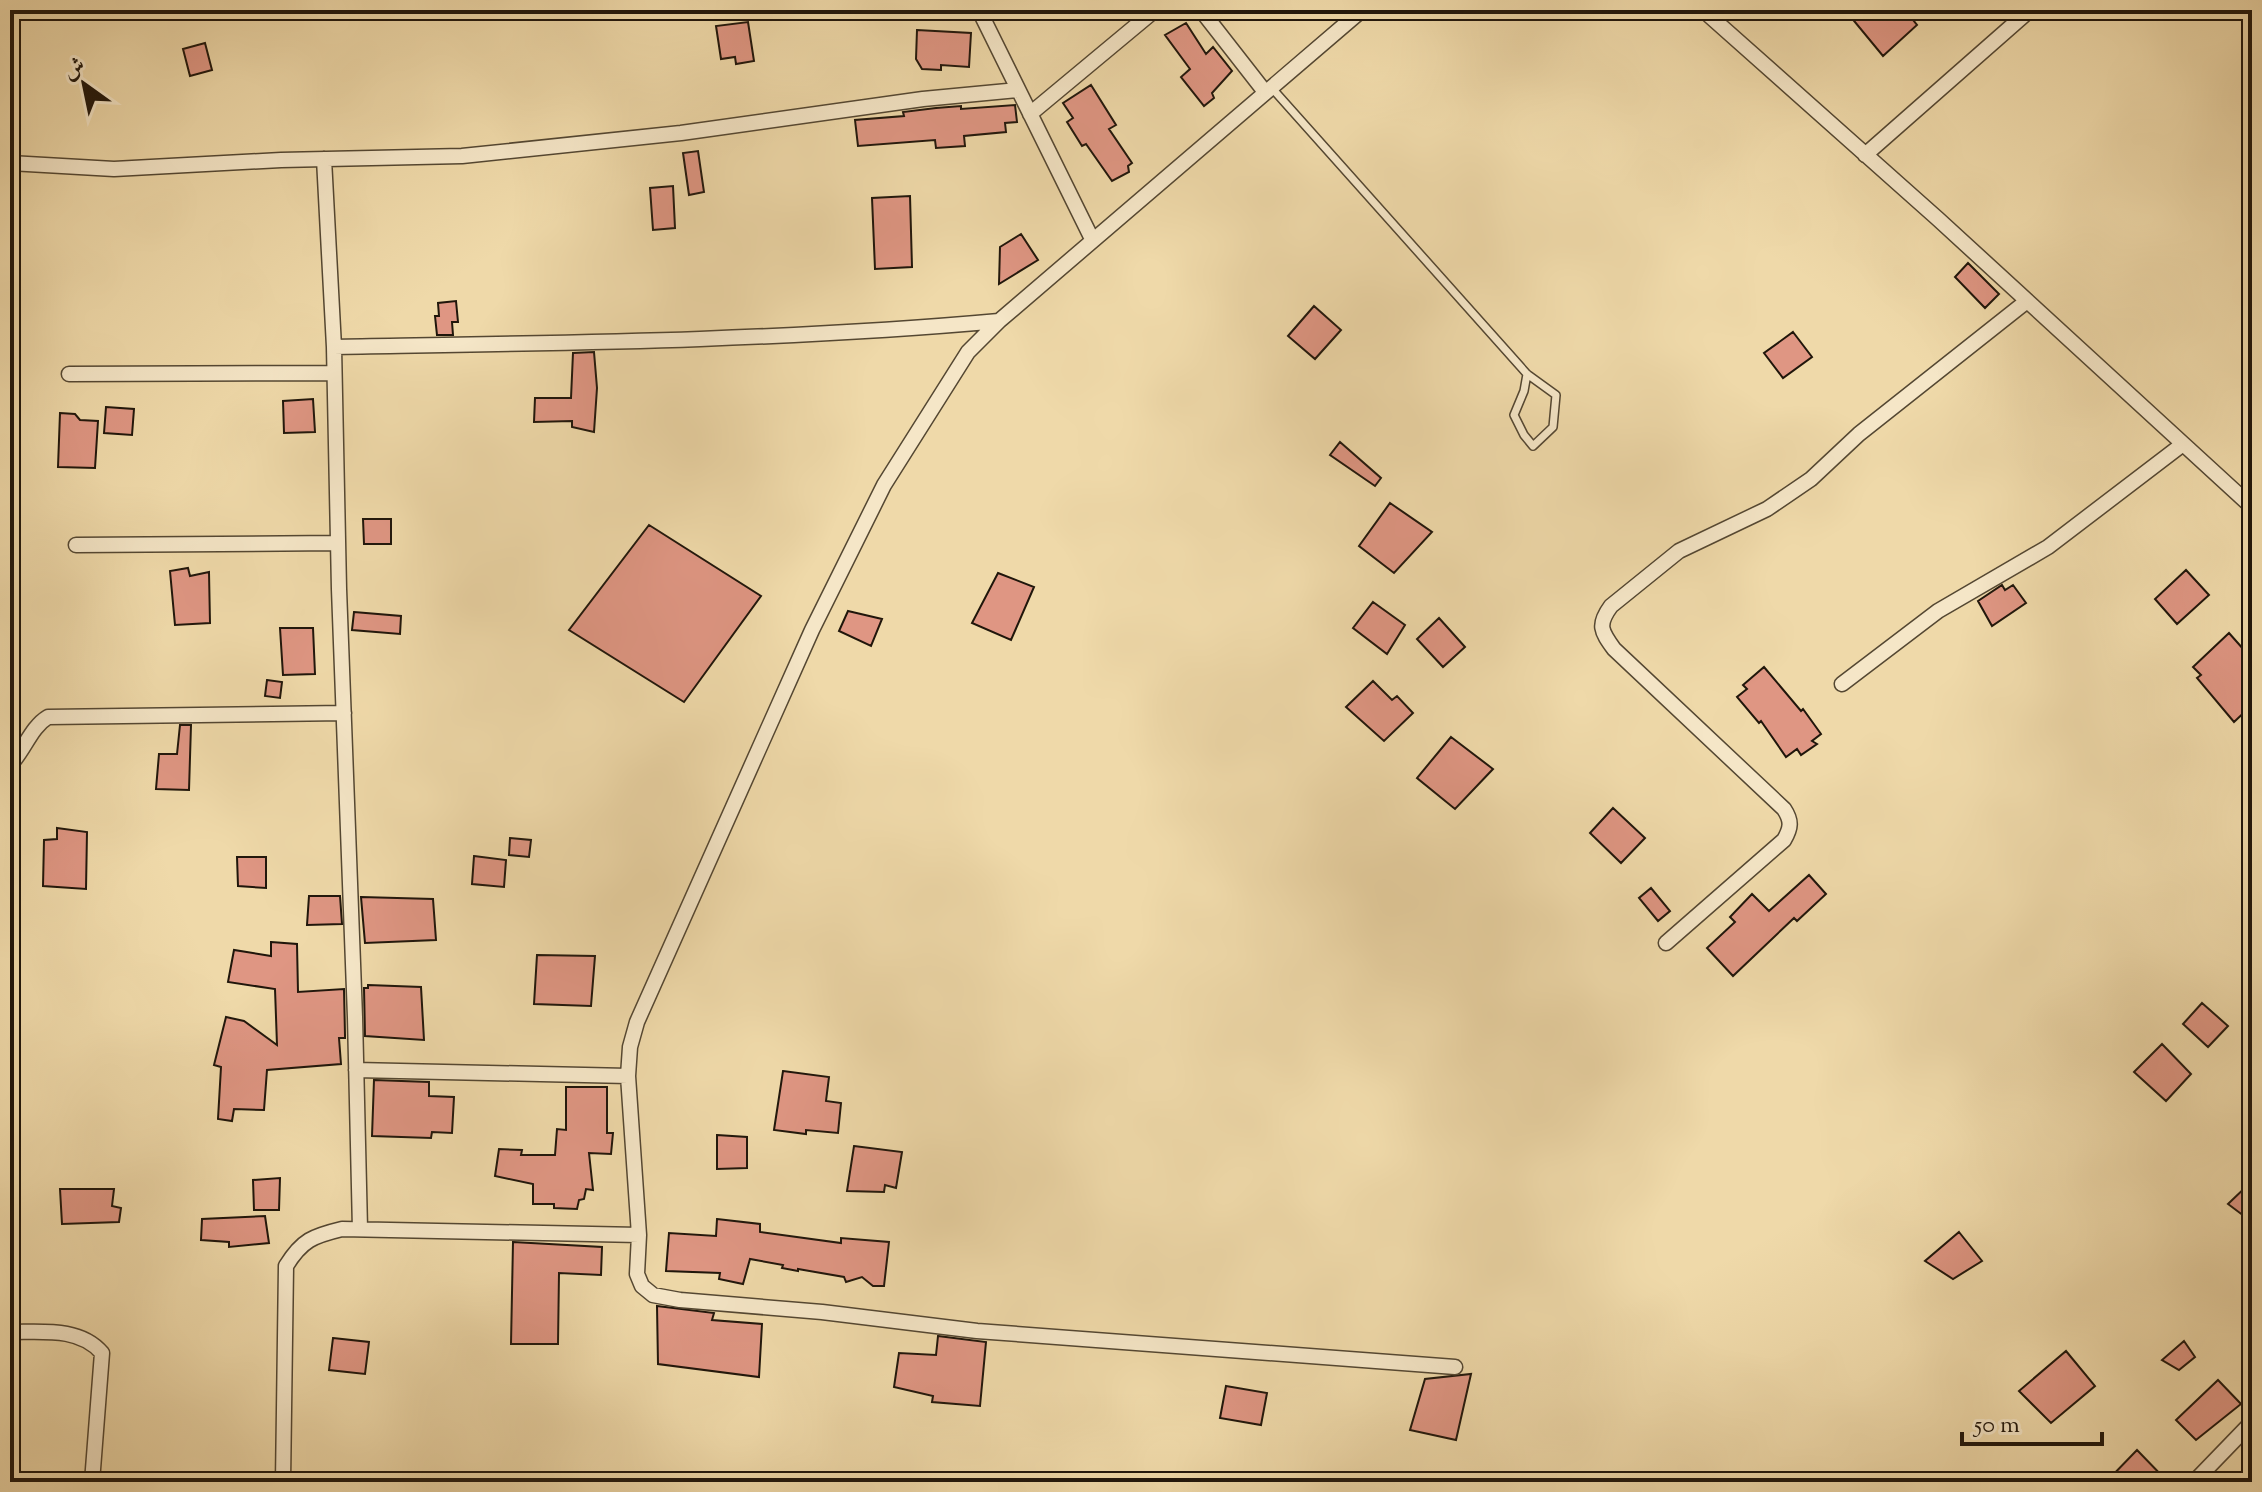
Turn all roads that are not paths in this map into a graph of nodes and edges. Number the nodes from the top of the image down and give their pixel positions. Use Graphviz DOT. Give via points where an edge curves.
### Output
graph roads {
  1 [pos="979,10"];
  2 [pos="1155,10"];
  3 [pos="1201,10"];
  4 [pos="1362,10"];
  5 [pos="1703,10"];
  6 [pos="2030,10"];
  7 [pos="1018,90"];
  8 [pos="1268,90"];
  9 [pos="1030,114"];
  10 [pos="1865,155"];
  11 [pos="324,159"];
  12 [pos="10,163"];
  13 [pos="1092,239"];
  14 [pos="2027,301"];
  15 [pos="999,321"];
  16 [pos="334,347"];
  17 [pos="334,373"];
  18 [pos="69,374"];
  19 [pos="1527,374"];
  20 [pos="2183,444"];
  21 [pos="2252,507"];
  22 [pos="338,543"];
  23 [pos="76,545"];
  24 [pos="1842,684"];
  25 [pos="344,713"];
  26 [pos="10,765"];
  27 [pos="1666,943"];
  28 [pos="356,1070"];
  29 [pos="628,1076"];
  30 [pos="360,1229"];
  31 [pos="639,1235"];
  32 [pos="10,1332"];
  33 [pos="1455,1367"];
  34 [pos="2252,1422"];
  35 [pos="92,1482"];
  36 [pos="283,1482"];
  37 [pos="2194,1482"];
  1 -- 7 [label="street"];
  2 -- 9 [label="street"];
  3 -- 8 [label="street"];
  4 -- 8 [label="street"];
  5 -- 10 [label="street"];
  6 -- 10 [label="street"];
  7 -- 9 [label="street"];
  7 -- 11 [label="street" via="462,156"];
  8 -- 13 [label="street"];
  8 -- 19 [label="lane"];
  9 -- 13 [label="street"];
  10 -- 14 [label="street"];
  11 -- 12 [label="street" via="114,169"];
  11 -- 16 [label="street"];
  13 -- 15 [label="street"];
  14 -- 20 [label="street"];
  14 -- 27 [label="street" via="1859,434 1811,479 1767,509 1679,551 1603,618 1602,633 1614,649 1791,820 1784,840"];
  15 -- 16 [label="street" via="699,339"];
  15 -- 29 [label="street" via="968,352 884,485 818,617 637,1022"];
  16 -- 17 [label="street"];
  17 -- 18 [label="street"];
  17 -- 22 [label="street"];
  19 -- 19 [label="lane" via="1556,395 1553,427 1533,446 1514,415"];
  20 -- 21 [label="street"];
  20 -- 24 [label="street" via="2048,547 1938,611"];
  22 -- 23 [label="street"];
  22 -- 25 [label="street"];
  25 -- 26 [label="street" via="48,717"];
  25 -- 28 [label="street"];
  28 -- 29 [label="street"];
  28 -- 30 [label="street"];
  29 -- 31 [label="street"];
  30 -- 31 [label="street"];
  30 -- 36 [label="street" via="315,1236 298,1247 286,1266"];
  31 -- 33 [label="street" via="637,1274 642,1286 653,1295 680,1300 977,1331"];
  32 -- 35 [label="street" via="77,1335 102,1353"];
  34 -- 37 [label="street"];
}
